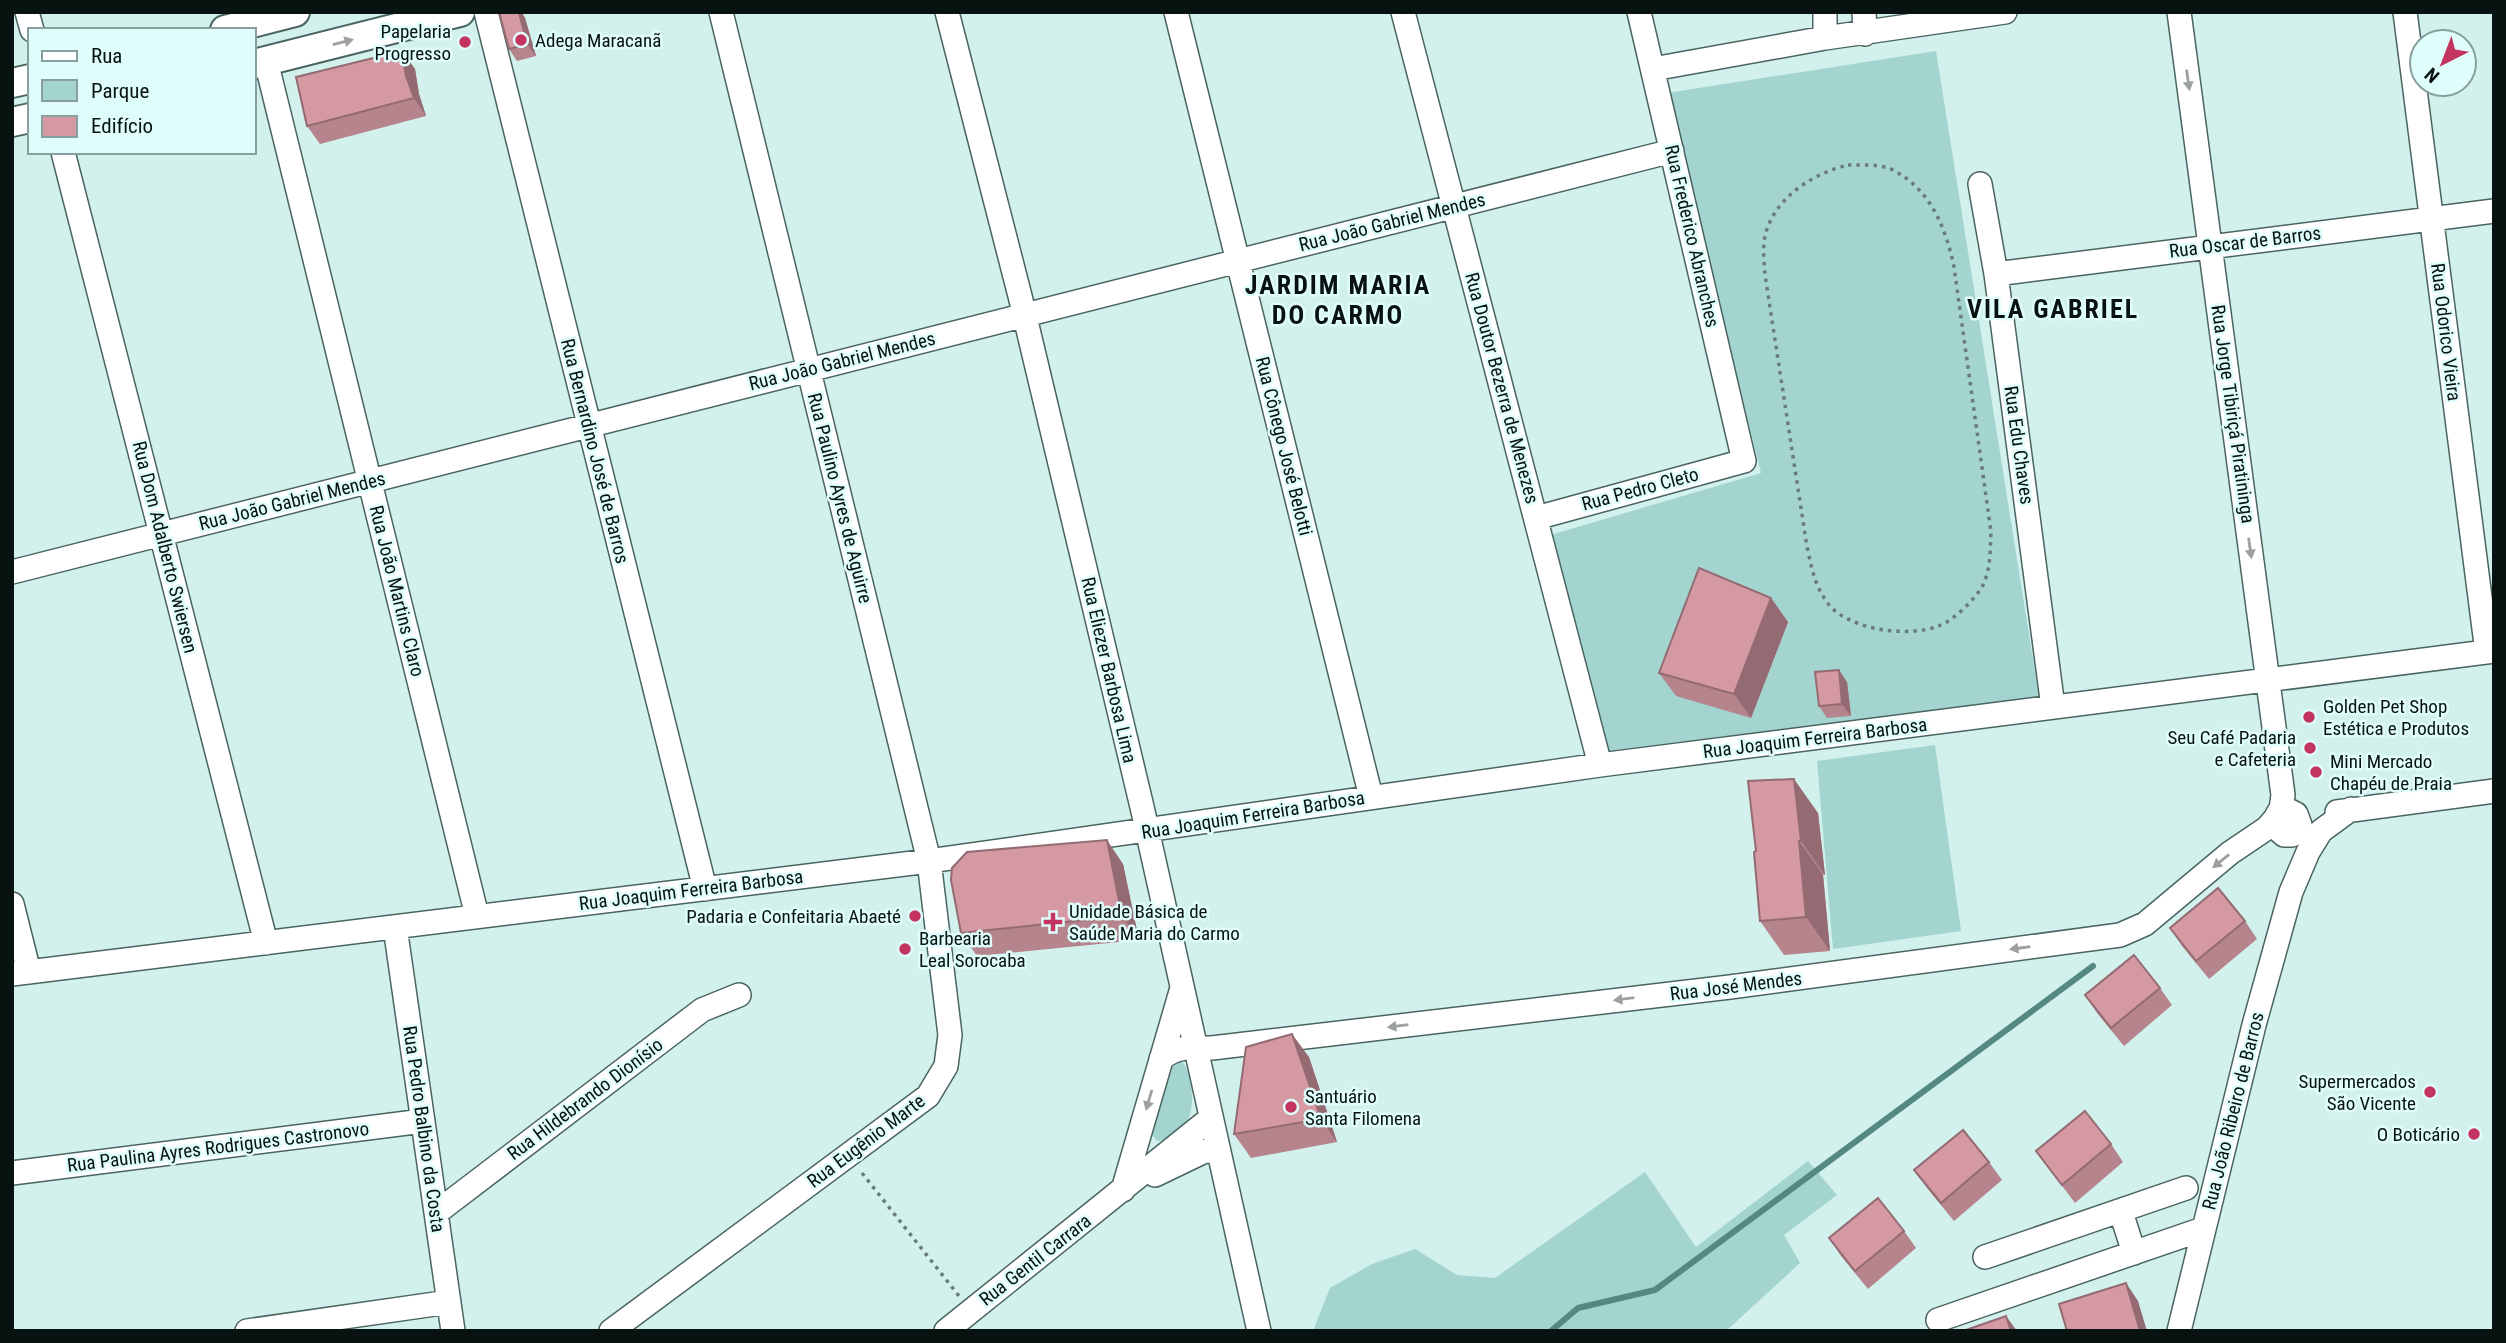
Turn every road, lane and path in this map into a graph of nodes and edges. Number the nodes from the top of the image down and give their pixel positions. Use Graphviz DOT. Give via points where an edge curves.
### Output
graph roads {
  1 [pos="295,12"];
  2 [pos="460,12"];
  3 [pos="486,12"];
  4 [pos="721,12"];
  5 [pos="947,12"];
  6 [pos="1176,12"];
  7 [pos="1403,12"];
  8 [pos="1639,12"];
  9 [pos="1825,12"];
  10 [pos="2005,12"];
  11 [pos="2179,12"];
  12 [pos="2405,12"];
  13 [pos="254,17"];
  14 [pos="1864,23"];
  15 [pos="229,28"];
  16 [pos="1825,38"];
  17 [pos="260,63"];
  18 [pos="1653,69"];
  19 [pos="1672,150"];
  20 [pos="65,154"];
  21 [pos="1980,184"];
  22 [pos="1454,206"];
  23 [pos="2494,211"];
  24 [pos="2432,219"];
  25 [pos="2210,247"];
  26 [pos="1238,261"];
  27 [pos="1996,274"];
  28 [pos="1025,315"];
  29 [pos="809,370"];
  30 [pos="589,426"];
  31 [pos="1744,461"];
  32 [pos="370,481"];
  33 [pos="1536,518"];
  34 [pos="161,534"];
  35 [pos="1989,564"];
  36 [pos="12,572"];
  37 [pos="2490,652"];
  38 [pos="2267,680"];
  39 [pos="2053,707"];
  40 [pos="1600,765"];
  41 [pos="2494,791"];
  42 [pos="1371,797"];
  43 [pos="2351,809"];
  44 [pos="2280,819"];
  45 [pos="1147,831"];
  46 [pos="929,861"];
  47 [pos="705,889"];
  48 [pos="2291,892"];
  49 [pos="12,904"];
  50 [pos="477,916"];
  51 [pos="395,927"];
  52 [pos="266,943"];
  53 [pos="20,973"];
  54 [pos="1182,988"];
  55 [pos="739,995"];
  56 [pos="1196,1048"];
  57 [pos="1161,1059"];
  58 [pos="1211,1118"];
  59 [pos="423,1121"];
  60 [pos="1219,1152"];
  61 [pos="848,1155"];
  62 [pos="12,1173"];
  63 [pos="2186,1188"];
  64 [pos="1124,1190"];
  65 [pos="2121,1212"];
  66 [pos="436,1213"];
  67 [pos="2203,1229"];
  68 [pos="2134,1252"];
  69 [pos="1985,1257"];
  70 [pos="449,1302"];
  71 [pos="971,1311"];
  72 [pos="1938,1320"];
  73 [pos="1255,1326"];
  74 [pos="247,1331"];
  75 [pos="453,1331"];
  76 [pos="611,1331"];
  77 [pos="946,1331"];
  78 [pos="2179,1331"];
  1 -- 13 [label="main road"];
  17 -- 2 [label="main road, one-way"];
  3 -- 30 [label="street, Rua Bernardino José de Barros"];
  4 -- 29 [label="street, Rua Paulino Ayres de Aguirre"];
  5 -- 28 [label="street, Rua Eliezer Barbosa Lima"];
  6 -- 26 [label="street, Rua Cônego José Belotti"];
  7 -- 22 [label="street, Rua Doutor Bezerra de Menezes"];
  8 -- 18 [label="street, Rua Frederico Abranches"];
  9 -- 16 [label="street"];
  10 -- 14 [label="street"];
  11 -- 25 [label="street, Rua Jorge Tibiriçá Piratininga, one-way"];
  12 -- 24 [label="street, Rua Odorico Vieira"];
  13 -- 15 [label="main road"];
  14 -- 16 [label="street"];
  16 -- 18 [label="street"];
  17 -- 32 [label="street, Rua João Martins Claro"];
  18 -- 19 [label="street, Rua Frederico Abranches"];
  19 -- 22 [label="street, Rua João Gabriel Mendes"];
  19 -- 31 [label="street, Rua Frederico Abranches"];
  20 -- 34 [label="street, Rua Dom Adalberto Swiersen"];
  21 -- 27 [label="street, Rua Edu Chaves"];
  22 -- 26 [label="street, Rua João Gabriel Mendes"];
  22 -- 33 [label="street, Rua Doutor Bezerra de Menezes"];
  23 -- 24 [label="street, Rua Oscar de Barros"];
  24 -- 25 [label="street, Rua Oscar de Barros"];
  24 -- 37 [label="street, Rua Odorico Vieira"];
  25 -- 27 [label="street, Rua Oscar de Barros"];
  25 -- 38 [label="street, Rua Jorge Tibiriçá Piratininga, one-way"];
  26 -- 28 [label="street, Rua João Gabriel Mendes"];
  26 -- 42 [label="street, Rua Cônego José Belotti"];
  27 -- 39 [label="street, Rua Edu Chaves"];
  28 -- 29 [label="street, Rua João Gabriel Mendes"];
  28 -- 45 [label="street, Rua Eliezer Barbosa Lima"];
  29 -- 30 [label="street, Rua João Gabriel Mendes"];
  29 -- 46 [label="street, Rua Paulino Ayres de Aguirre"];
  30 -- 32 [label="street, Rua João Gabriel Mendes"];
  30 -- 47 [label="street, Rua Bernardino José de Barros"];
  31 -- 33 [label="street, Rua Pedro Cleto"];
  32 -- 34 [label="street, Rua João Gabriel Mendes"];
  32 -- 50 [label="street, Rua João Martins Claro"];
  33 -- 40 [label="street, Rua Doutor Bezerra de Menezes"];
  34 -- 36 [label="street, Rua João Gabriel Mendes"];
  34 -- 52 [label="street, Rua Dom Adalberto Swiersen"];
  35 -- 35 [label="path" via="1991,532 1958,294 1940,219 1910,181 1889,168 1848,165 1831,169 1798,188 1775,214 1763,251 1815,583 1831,607 1850,620 1871,628 1914,631 1942,625 1965,607 1983,586"];
  37 -- 38 [label="street, Rua Joaquim Ferreira Barbosa"];
  38 -- 39 [label="street, Rua Joaquim Ferreira Barbosa"];
  38 -- 44 [label="street, Rua Jorge Tibiriçá Piratininga" via="2283,795"];
  39 -- 40 [label="street, Rua Joaquim Ferreira Barbosa"];
  40 -- 42 [label="street, Rua Joaquim Ferreira Barbosa"];
  41 -- 43 [label="street, Rua João Ribeiro de Barros"];
  42 -- 45 [label="street, Rua Joaquim Ferreira Barbosa"];
  43 -- 44 [label="street, Rua João Ribeiro de Barros"];
  43 -- 48 [label="street, Rua João Ribeiro de Barros" via="2321,831"];
  44 -- 48 [label="street, Rua João Ribeiro de Barros" via="2289,850"];
  44 -- 56 [label="street, Rua José Mendes, one-way" via="2145,924 2120,935 1716,989"];
  45 -- 46 [label="street, Rua Joaquim Ferreira Barbosa"];
  45 -- 54 [label="street, Rua Eliezer Barbosa Lima"];
  46 -- 47 [label="street, Rua Joaquim Ferreira Barbosa"];
  46 -- 61 [label="street, Rua Eugênio Marte" via="950,1035 946,1066 928,1096"];
  47 -- 50 [label="street, Rua Joaquim Ferreira Barbosa"];
  48 -- 67 [label="street, Rua João Ribeiro de Barros"];
  49 -- 53 [label="street"];
  50 -- 51 [label="street, Rua Joaquim Ferreira Barbosa"];
  51 -- 52 [label="street, Rua Joaquim Ferreira Barbosa"];
  51 -- 59 [label="street, Rua Pedro Balbino da Costa"];
  52 -- 53 [label="street, Rua Joaquim Ferreira Barbosa"];
  54 -- 56 [label="street, Rua Eliezer Barbosa Lima"];
  54 -- 57 [label="street"];
  55 -- 66 [label="street, Rua Hildebrando Dionísio" via="702,1010"];
  56 -- 57 [label="street, Rua José Mendes" via="1179,1048"];
  56 -- 58 [label="street, Rua Eliezer Barbosa Lima"];
  57 -- 64 [label="street, one-way"];
  58 -- 60 [label="street, Rua Eliezer Barbosa Lima"];
  58 -- 64 [label="street, Rua Gentil Carrara"];
  59 -- 62 [label="street, Rua Paulina Ayres Rodrigues Castronovo"];
  59 -- 66 [label="street, Rua Pedro Balbino da Costa"];
  60 -- 64 [label="street, Rua Gentil Carrara" via="1205,1151"];
  60 -- 73 [label="street, Rua Eliezer Barbosa Lima"];
  61 -- 71 [label="path"];
  61 -- 76 [label="street, Rua Eugênio Marte"];
  63 -- 65 [label="street"];
  64 -- 71 [label="street, Rua Gentil Carrara"];
  65 -- 68 [label="street"];
  65 -- 69 [label="street"];
  66 -- 70 [label="street, Rua Pedro Balbino da Costa"];
  67 -- 68 [label="street"];
  67 -- 78 [label="street, Rua João Ribeiro de Barros"];
  68 -- 72 [label="street"];
  70 -- 74 [label="street"];
  70 -- 75 [label="street, Rua Pedro Balbino da Costa"];
  71 -- 77 [label="street, Rua Gentil Carrara"];
}
